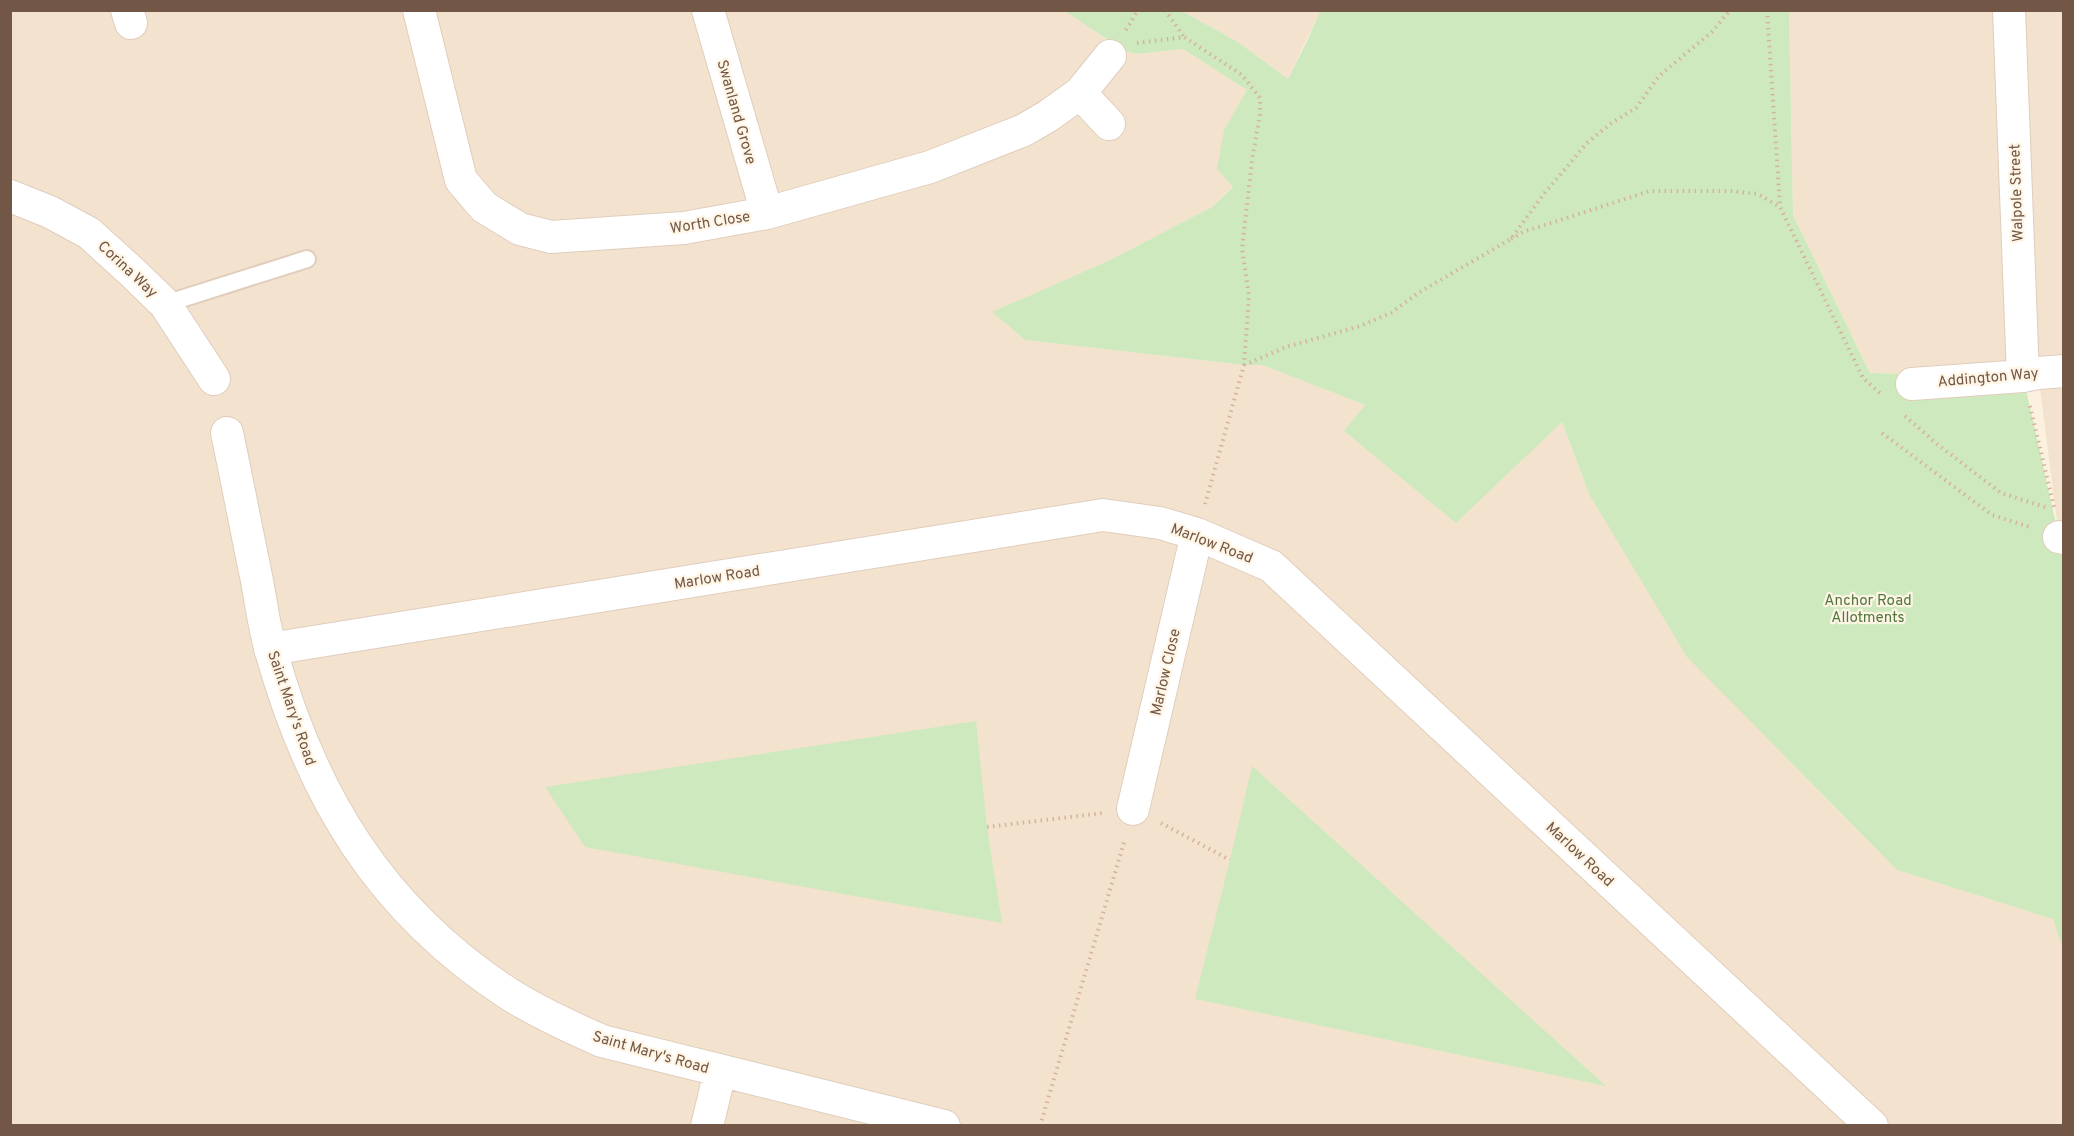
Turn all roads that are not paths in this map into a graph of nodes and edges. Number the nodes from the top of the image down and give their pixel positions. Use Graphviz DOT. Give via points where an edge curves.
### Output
graph roads {
  1 [pos="419,10"];
  2 [pos="708,10"];
  3 [pos="2009,10"];
  4 [pos="1118,50"];
  5 [pos="1080,93"];
  6 [pos="1108,124"];
  7 [pos="10,196"];
  8 [pos="767,213"];
  9 [pos="307,259"];
  10 [pos="165,304"];
  11 [pos="2064,371"];
  12 [pos="2023,376"];
  13 [pos="214,379"];
  14 [pos="1900,392"];
  15 [pos="227,433"];
  16 [pos="1197,534"];
  17 [pos="270,649"];
  18 [pos="1134,809"];
  19 [pos="720,1072"];
  20 [pos="707,1125"];
  21 [pos="944,1125"];
  22 [pos="1872,1125"];
  1 -- 8 [label="street, Worth Close" via="461,180 484,207 520,229 551,237 684,228"];
  2 -- 8 [label="street, Swanland Grove"];
  3 -- 12 [label="street, Walpole Street"];
  4 -- 5 [label="street, Worth Close"];
  5 -- 6 [label="street"];
  5 -- 8 [label="street, Worth Close" via="1024,130 930,167"];
  7 -- 10 [label="street, Corina Way" via="89,233"];
  9 -- 10 [label="lane"];
  10 -- 13 [label="street, Corina Way"];
  11 -- 12 [label="street, Addington Way"];
  12 -- 14 [label="street, Addington Way"];
  15 -- 17 [label="street, Saint Mary's Road"];
  16 -- 17 [label="street, Marlow Road" via="1160,523 1102,515"];
  16 -- 18 [label="street, Marlow Close"];
  16 -- 22 [label="street, Marlow Road" via="1272,566"];
  17 -- 19 [label="street, Saint Mary's Road" via="310,765 333,810 385,884 428,930 484,976 555,1020 602,1041"];
  19 -- 20 [label="street"];
  19 -- 21 [label="street, Saint Mary's Road"];
}
